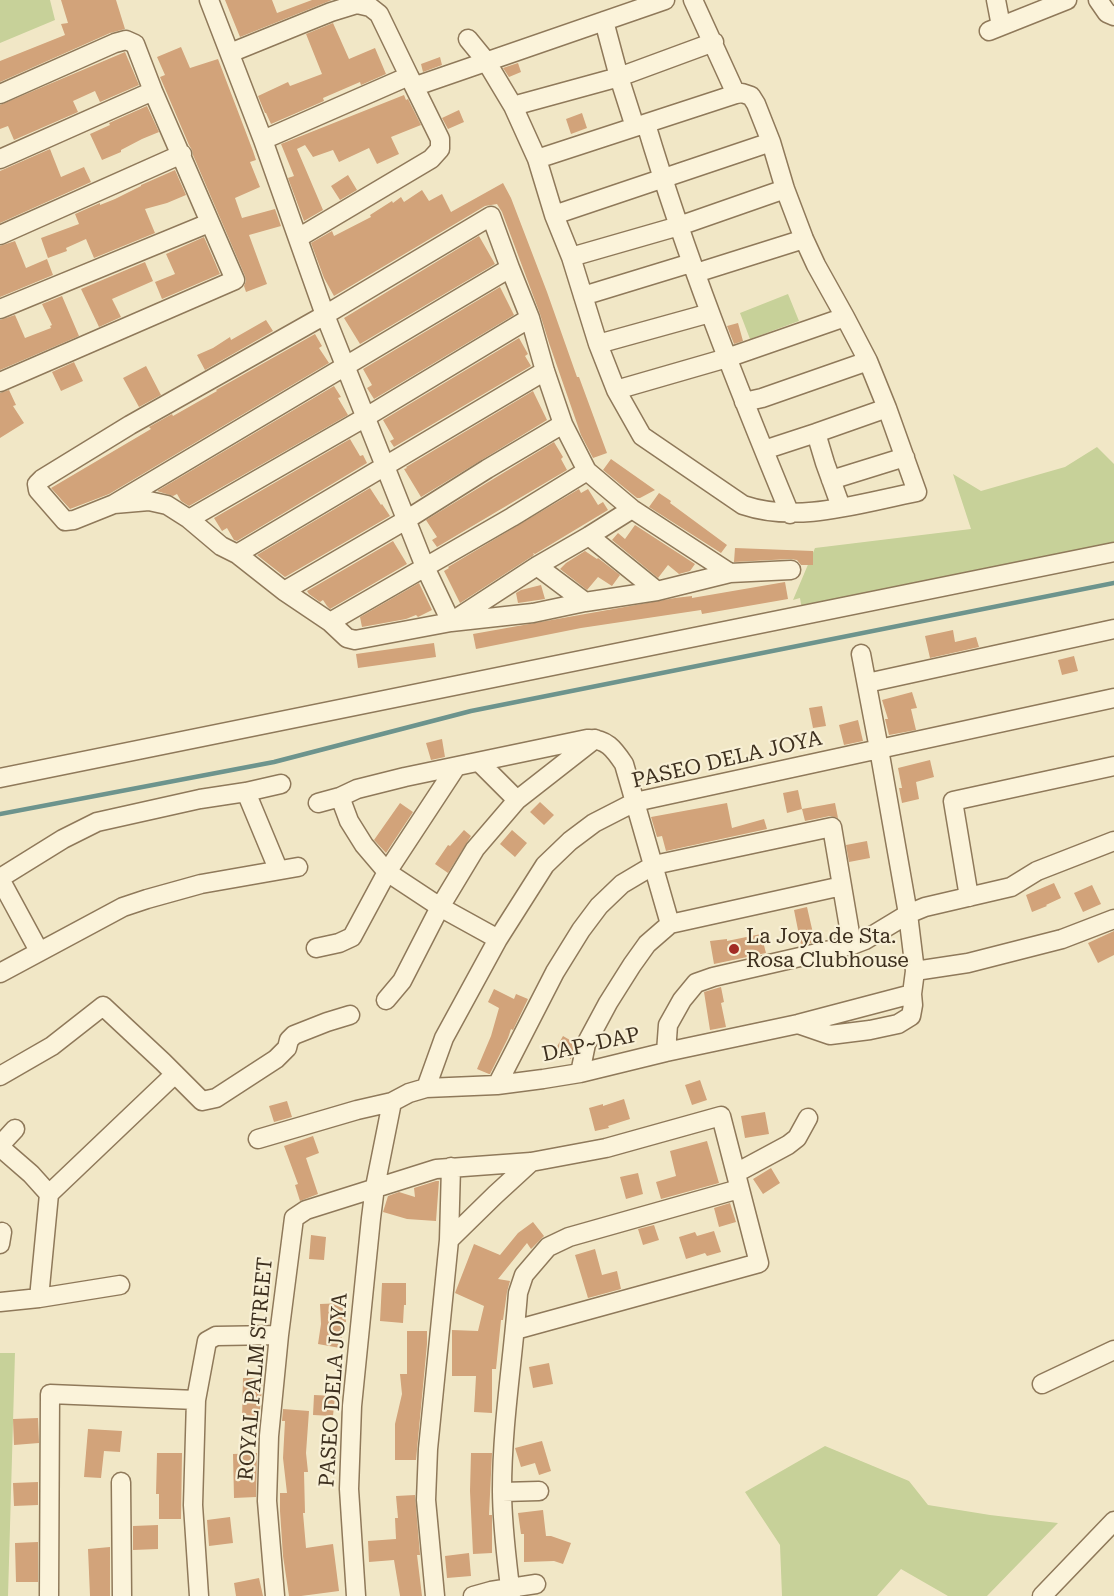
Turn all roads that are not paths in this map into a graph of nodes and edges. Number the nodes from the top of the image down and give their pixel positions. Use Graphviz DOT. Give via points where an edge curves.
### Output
graph roads {
  1 [pos="209,0"];
  2 [pos="665,0"];
  3 [pos="693,0"];
  4 [pos="996,0"];
  5 [pos="1067,0"];
  6 [pos="1098,0"];
  7 [pos="1114,16"];
  8 [pos="604,21"];
  9 [pos="468,39"];
  10 [pos="714,42"];
  11 [pos="230,53"];
  12 [pos="486,61"];
  13 [pos="619,76"];
  14 [pos="412,81"];
  15 [pos="153,91"];
  16 [pos="0,94"];
  17 [pos="736,94"];
  18 [pos="513,106"];
  19 [pos="640,126"];
  20 [pos="263,140"];
  21 [pos="771,142"];
  22 [pos="182,154"];
  23 [pos="0,159"];
  24 [pos="537,159"];
  25 [pos="662,179"];
  26 [pos="785,189"];
  27 [pos="554,215"];
  28 [pos="210,223"];
  29 [pos="679,226"];
  30 [pos="0,235"];
  31 [pos="298,238"];
  32 [pos="804,238"];
  33 [pos="571,257"];
  34 [pos="510,268"];
  35 [pos="694,268"];
  36 [pos="583,296"];
  37 [pos="0,309"];
  38 [pos="710,313"];
  39 [pos="325,315"];
  40 [pos="845,316"];
  41 [pos="530,318"];
  42 [pos="598,344"];
  43 [pos="727,358"];
  44 [pos="868,361"];
  45 [pos="346,365"];
  46 [pos="545,371"];
  47 [pos="0,382"];
  48 [pos="616,390"];
  49 [pos="744,402"];
  50 [pos="887,408"];
  51 [pos="366,417"];
  52 [pos="563,424"];
  53 [pos="816,433"];
  54 [pos="764,450"];
  55 [pos="905,457"];
  56 [pos="385,466"];
  57 [pos="587,471"];
  58 [pos="831,480"];
  59 [pos="114,504"];
  60 [pos="841,507"];
  61 [pos="632,509"];
  62 [pos="790,514"];
  63 [pos="189,519"];
  64 [pos="406,520"];
  65 [pos="589,536"];
  66 [pos="1114,552"];
  67 [pos="237,554"];
  68 [pos="537,566"];
  69 [pos="425,567"];
  70 [pos="791,570"];
  71 [pos="730,573"];
  72 [pos="284,591"];
  73 [pos="657,591"];
  74 [pos="585,602"];
  75 [pos="330,622"];
  76 [pos="451,622"];
  77 [pos="1114,629"];
  78 [pos="861,654"];
  79 [pos="867,683"];
  80 [pos="1114,698"];
  81 [pos="596,738"];
  82 [pos="879,749"];
  83 [pos="479,762"];
  84 [pos="1114,766"];
  85 [pos="456,767"];
  86 [pos="0,778"];
  87 [pos="281,784"];
  88 [pos="246,792"];
  89 [pos="340,797"];
  90 [pos="517,800"];
  91 [pos="636,802"];
  92 [pos="318,803"];
  93 [pos="1114,841"];
  94 [pos="654,865"];
  95 [pos="298,867"];
  96 [pos="278,869"];
  97 [pos="387,872"];
  98 [pos="0,879"];
  99 [pos="842,886"];
  100 [pos="969,897"];
  101 [pos="440,908"];
  102 [pos="908,914"];
  103 [pos="1114,919"];
  104 [pos="670,924"];
  105 [pos="498,939"];
  106 [pos="852,945"];
  107 [pos="316,948"];
  108 [pos="39,951"];
  109 [pos="915,971"];
  110 [pos="0,973"];
  111 [pos="912,994"];
  112 [pos="386,1000"];
  113 [pos="350,1015"];
  114 [pos="798,1024"];
  115 [pos="666,1052"];
  116 [pos="580,1073"];
  117 [pos="175,1074"];
  118 [pos="0,1076"];
  119 [pos="496,1085"];
  120 [pos="426,1088"];
  121 [pos="392,1102"];
  122 [pos="808,1118"];
  123 [pos="15,1130"];
  124 [pos="258,1139"];
  125 [pos="531,1162"];
  126 [pos="451,1167"];
  127 [pos="737,1181"];
  128 [pos="375,1187"];
  129 [pos="49,1194"];
  130 [pos="449,1240"];
  131 [pos="120,1285"];
  132 [pos="39,1298"];
  133 [pos="0,1302"];
  134 [pos="515,1330"];
  135 [pos="279,1335"];
  136 [pos="1114,1350"];
  137 [pos="1042,1384"];
  138 [pos="196,1400"];
  139 [pos="121,1482"];
  140 [pos="539,1491"];
  141 [pos="502,1492"];
  142 [pos="1114,1521"];
  143 [pos="536,1584"];
  144 [pos="510,1592"];
  145 [pos="49,1596"];
  146 [pos="122,1596"];
  147 [pos="199,1596"];
  148 [pos="275,1596"];
  149 [pos="356,1596"];
  150 [pos="435,1596"];
  151 [pos="472,1596"];
  152 [pos="1042,1596"];
  1 -- 11 [label="street"];
  2 -- 8 [label="street"];
  3 -- 10 [label="street"];
  4 -- 5 [label="street" via="995,29"];
  6 -- 7 [label="street"];
  8 -- 12 [label="street"];
  8 -- 13 [label="street"];
  9 -- 12 [label="street"];
  10 -- 13 [label="street"];
  10 -- 17 [label="street"];
  11 -- 14 [label="street" via="357,4 379,14"];
  11 -- 20 [label="street"];
  12 -- 14 [label="street"];
  12 -- 18 [label="street"];
  13 -- 18 [label="street"];
  13 -- 19 [label="street"];
  14 -- 20 [label="street"];
  14 -- 31 [label="street" via="440,139 440,149 431,159"];
  15 -- 16 [label="street" via="135,44 126,40"];
  15 -- 22 [label="street"];
  15 -- 23 [label="street"];
  17 -- 19 [label="street"];
  17 -- 21 [label="street" via="751,96"];
  18 -- 24 [label="street"];
  19 -- 24 [label="street"];
  19 -- 25 [label="street"];
  20 -- 31 [label="street"];
  21 -- 25 [label="street"];
  21 -- 26 [label="street"];
  22 -- 28 [label="street"];
  22 -- 30 [label="street"];
  24 -- 27 [label="street"];
  25 -- 27 [label="street"];
  25 -- 29 [label="street"];
  26 -- 29 [label="street"];
  26 -- 32 [label="street"];
  27 -- 33 [label="street"];
  28 -- 37 [label="street"];
  28 -- 47 [label="street" via="235,280"];
  29 -- 33 [label="street"];
  29 -- 35 [label="street"];
  31 -- 39 [label="street"];
  32 -- 35 [label="street"];
  32 -- 40 [label="street"];
  33 -- 36 [label="street"];
  34 -- 39 [label="street" via="491,216"];
  34 -- 41 [label="street"];
  34 -- 45 [label="street"];
  35 -- 36 [label="street"];
  35 -- 38 [label="street"];
  36 -- 42 [label="street"];
  38 -- 42 [label="street"];
  38 -- 43 [label="street"];
  39 -- 45 [label="street"];
  39 -- 59 [label="street" via="130,425 37,484 64,521"];
  40 -- 43 [label="street"];
  40 -- 44 [label="street"];
  41 -- 46 [label="street"];
  41 -- 51 [label="street"];
  42 -- 48 [label="street"];
  43 -- 48 [label="street"];
  43 -- 49 [label="street"];
  44 -- 49 [label="street"];
  44 -- 50 [label="street"];
  45 -- 51 [label="street"];
  45 -- 59 [label="street"];
  46 -- 52 [label="street"];
  46 -- 56 [label="street"];
  48 -- 62 [label="street" via="642,436 743,505"];
  49 -- 54 [label="street"];
  50 -- 53 [label="street"];
  50 -- 55 [label="street"];
  51 -- 56 [label="street"];
  51 -- 63 [label="street"];
  52 -- 57 [label="street"];
  52 -- 64 [label="street"];
  53 -- 54 [label="street"];
  53 -- 58 [label="street"];
  54 -- 62 [label="street"];
  55 -- 58 [label="street"];
  55 -- 60 [label="street" via="917,492"];
  56 -- 64 [label="street"];
  56 -- 67 [label="street"];
  57 -- 61 [label="street"];
  57 -- 69 [label="street"];
  58 -- 60 [label="street"];
  59 -- 63 [label="street" via="149,501 167,505"];
  60 -- 62 [label="street"];
  61 -- 65 [label="street"];
  61 -- 71 [label="street"];
  63 -- 67 [label="street"];
  64 -- 69 [label="street"];
  64 -- 72 [label="street"];
  65 -- 68 [label="street"];
  65 -- 73 [label="street"];
  66 -- 86 [label="street"];
  67 -- 72 [label="street"];
  68 -- 74 [label="street"];
  68 -- 76 [label="street"];
  69 -- 75 [label="street"];
  69 -- 76 [label="street"];
  70 -- 71 [label="street"];
  71 -- 73 [label="street"];
  72 -- 75 [label="street"];
  73 -- 74 [label="street"];
  74 -- 76 [label="street" via="533,613"];
  75 -- 76 [label="street" via="347,638 355,640"];
  77 -- 79 [label="street"];
  78 -- 79 [label="street"];
  79 -- 82 [label="street"];
  80 -- 82 [label="street, PASEO DELA JOYA"];
  81 -- 83 [label="street"];
  81 -- 90 [label="street"];
  81 -- 91 [label="street" via="612,747 624,764"];
  82 -- 91 [label="street, PASEO DELA JOYA"];
  82 -- 102 [label="street"];
  83 -- 85 [label="street"];
  83 -- 90 [label="street"];
  84 -- 100 [label="street" via="953,801"];
  85 -- 89 [label="street" via="357,789"];
  85 -- 97 [label="street"];
  87 -- 88 [label="street"];
  88 -- 96 [label="street"];
  88 -- 98 [label="street" via="97,822"];
  89 -- 92 [label="street"];
  89 -- 97 [label="street" via="364,845"];
  90 -- 101 [label="street" via="475,849"];
  91 -- 94 [label="street"];
  91 -- 105 [label="street, PASEO DELA JOYA" via="594,823 570,841 545,866"];
  93 -- 100 [label="street" via="1036,863 1011,887"];
  94 -- 99 [label="street" via="832,826"];
  94 -- 104 [label="street"];
  94 -- 119 [label="street" via="622,884 581,930"];
  95 -- 96 [label="street"];
  96 -- 108 [label="street" via="147,898"];
  97 -- 101 [label="street"];
  97 -- 107 [label="street" via="352,937"];
  98 -- 108 [label="street"];
  99 -- 104 [label="street"];
  99 -- 106 [label="street"];
  100 -- 102 [label="street"];
  101 -- 105 [label="street"];
  101 -- 112 [label="street" via="402,981"];
  102 -- 106 [label="street"];
  102 -- 109 [label="street"];
  103 -- 109 [label="street" via="1062,939 968,963"];
  104 -- 116 [label="street" via="647,944 608,1003 586,1044"];
  105 -- 120 [label="street, PASEO DELA JOYA" via="444,1038"];
  106 -- 115 [label="street" via="696,983 668,1025"];
  108 -- 110 [label="street"];
  109 -- 111 [label="street"];
  111 -- 114 [label="street, DAP~DAP"];
  111 -- 114 [label="street" via="911,1016 898,1024 830,1035"];
  113 -- 117 [label="street" via="294,1035 276,1059 209,1101 202,1101"];
  114 -- 115 [label="street, DAP~DAP"];
  115 -- 116 [label="street, DAP~DAP"];
  116 -- 119 [label="street, DAP~DAP"];
  117 -- 118 [label="street" via="103,1006 52,1046"];
  117 -- 129 [label="street"];
  119 -- 120 [label="street, DAP~DAP"];
  120 -- 121 [label="street, DAP~DAP"];
  121 -- 124 [label="street, DAP~DAP"];
  121 -- 128 [label="street, PASEO DELA JOYA"];
  122 -- 127 [label="street" via="797,1138"];
  123 -- 129 [label="street" via="1,1148"];
  125 -- 126 [label="street"];
  125 -- 127 [label="street" via="606,1148 721,1116"];
  125 -- 130 [label="street"];
  126 -- 128 [label="street"];
  126 -- 130 [label="street"];
  127 -- 134 [label="street" via="548,1247 524,1275 518,1293"];
  127 -- 134 [label="street" via="759,1263"];
  128 -- 135 [label="street, ROYAL PALM STREET" via="306,1210 294,1218"];
  128 -- 149 [label="street, PASEO DELA JOYA" via="348,1488"];
  129 -- 132 [label="street"];
  130 -- 150 [label="street" via="426,1500"];
  131 -- 132 [label="street"];
  132 -- 133 [label="street"];
  134 -- 141 [label="street"];
  135 -- 138 [label="street" via="216,1336 207,1341"];
  135 -- 148 [label="street, ROYAL PALM STREET" via="267,1501"];
  136 -- 137 [label="street"];
  138 -- 145 [label="street" via="50,1394"];
  138 -- 147 [label="street" via="193,1505"];
  139 -- 146 [label="street"];
  140 -- 141 [label="street"];
  141 -- 144 [label="street"];
  142 -- 152 [label="street"];
  143 -- 144 [label="street"];
  144 -- 151 [label="street"];
}
